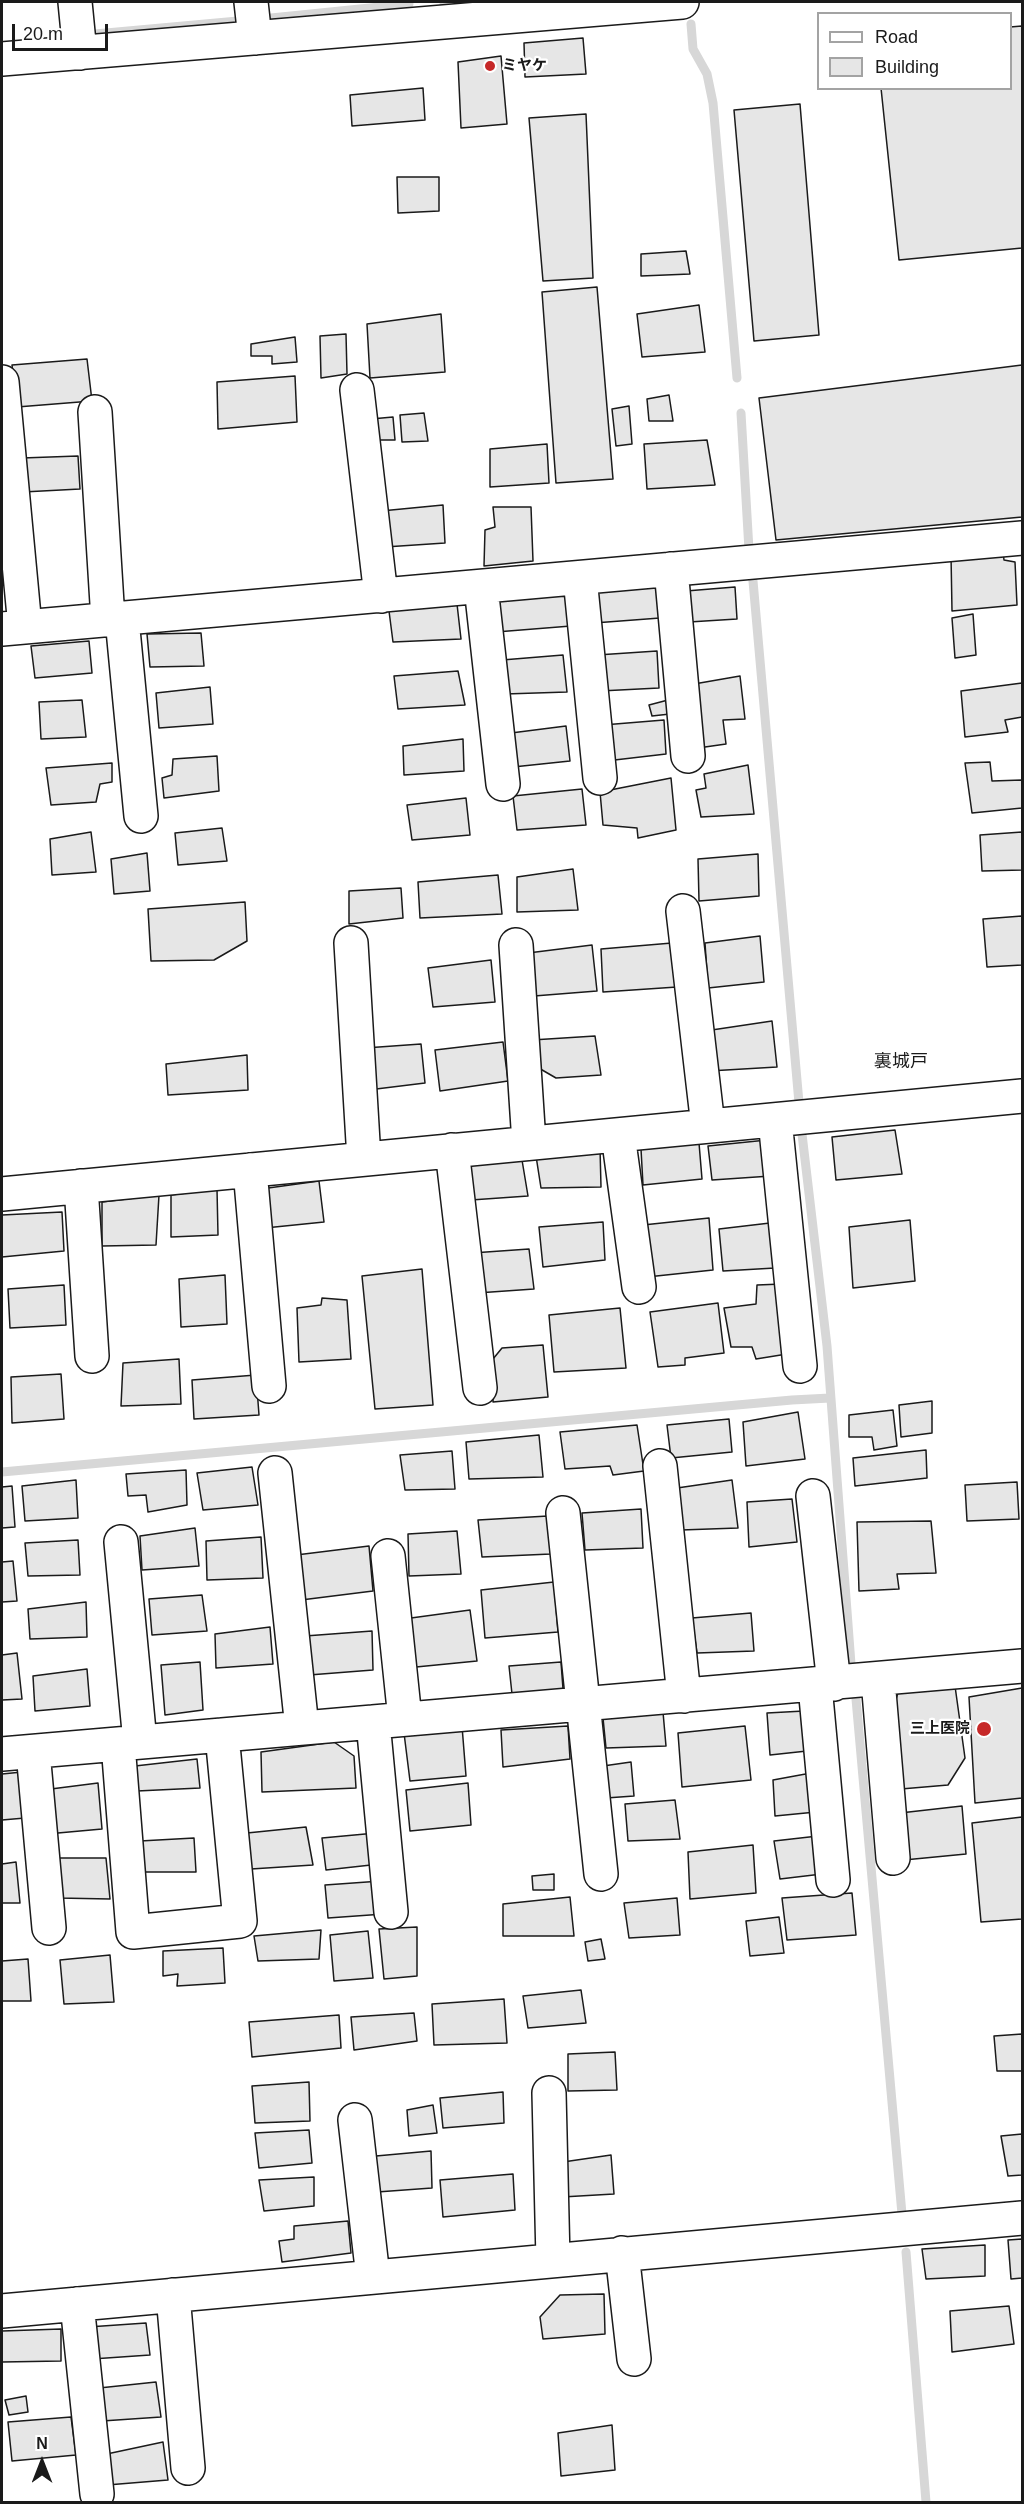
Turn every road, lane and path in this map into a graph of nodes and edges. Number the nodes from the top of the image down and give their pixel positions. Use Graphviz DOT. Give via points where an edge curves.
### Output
graph roads {
  1 [pos="75,2"];
  2 [pos="251,2"];
  3 [pos="682,2"];
  4 [pos="526,8"];
  5 [pos="255,38"];
  6 [pos="80,52"];
  7 [pos="2,59"];
  8 [pos="2,382"];
  9 [pos="357,390"];
  10 [pos="95,412"];
  11 [pos="1023,538"];
  12 [pos="671,569"];
  13 [pos="580,578"];
  14 [pos="481,586"];
  15 [pos="381,596"];
  16 [pos="115,619"];
  17 [pos="14,628"];
  18 [pos="688,756"];
  19 [pos="600,778"];
  20 [pos="503,784"];
  21 [pos="141,816"];
  22 [pos="683,911"];
  23 [pos="351,943"];
  24 [pos="516,945"];
  25 [pos="1023,1096"];
  26 [pos="775,1120"];
  27 [pos="708,1126"];
  28 [pos="618,1135"];
  29 [pos="529,1143"];
  30 [pos="452,1150"];
  31 [pos="364,1159"];
  32 [pos="250,1170"];
  33 [pos="81,1186"];
  34 [pos="2,1194"];
  35 [pos="639,1287"];
  36 [pos="92,1356"];
  37 [pos="800,1366"];
  38 [pos="269,1386"];
  39 [pos="480,1388"];
  40 [pos="660,1466"];
  41 [pos="275,1473"];
  42 [pos="813,1496"];
  43 [pos="563,1513"];
  44 [pos="121,1542"];
  45 [pos="388,1556"];
  46 [pos="1023,1666"];
  47 [pos="878,1680"];
  48 [pos="825,1685"];
  49 [pos="684,1696"];
  50 [pos="584,1704"];
  51 [pos="405,1719"];
  52 [pos="373,1722"];
  53 [pos="302,1728"];
  54 [pos="222,1735"];
  55 [pos="129,1743"];
  56 [pos="17,1753"];
  57 [pos="893,1858"];
  58 [pos="601,1874"];
  59 [pos="833,1880"];
  60 [pos="391,1912"];
  61 [pos="49,1928"];
  62 [pos="549,2093"];
  63 [pos="355,2120"];
  64 [pos="1023,2218"];
  65 [pos="622,2253"];
  66 [pos="553,2260"];
  67 [pos="373,2277"];
  68 [pos="173,2295"];
  69 [pos="77,2304"];
  70 [pos="2,2312"];
  71 [pos="634,2359"];
  72 [pos="188,2468"];
  73 [pos="97,2494"];
  1 -- 6 [label="street"];
  2 -- 5 [label="street"];
  3 -- 4 [label="street"];
  4 -- 5 [label="street"];
  5 -- 6 [label="street"];
  6 -- 7 [label="street"];
  8 -- 17 [label="street"];
  9 -- 15 [label="street"];
  10 -- 16 [label="street"];
  11 -- 12 [label="street"];
  12 -- 13 [label="street"];
  12 -- 18 [label="street"];
  13 -- 14 [label="street"];
  13 -- 19 [label="street"];
  14 -- 15 [label="street"];
  14 -- 20 [label="street"];
  15 -- 16 [label="street"];
  16 -- 17 [label="street"];
  16 -- 21 [label="street"];
  22 -- 27 [label="street"];
  23 -- 31 [label="street"];
  24 -- 29 [label="street"];
  25 -- 26 [label="street"];
  26 -- 27 [label="street"];
  26 -- 37 [label="street"];
  27 -- 28 [label="street"];
  28 -- 29 [label="street"];
  28 -- 35 [label="street"];
  29 -- 30 [label="street"];
  30 -- 31 [label="street"];
  30 -- 39 [label="street"];
  31 -- 32 [label="street"];
  32 -- 33 [label="street"];
  32 -- 38 [label="street"];
  33 -- 34 [label="street"];
  33 -- 36 [label="street"];
  40 -- 49 [label="street"];
  41 -- 53 [label="street"];
  42 -- 48 [label="street"];
  43 -- 50 [label="street"];
  44 -- 55 [label="street"];
  45 -- 51 [label="street"];
  46 -- 47 [label="street"];
  47 -- 48 [label="street"];
  47 -- 57 [label="street"];
  48 -- 49 [label="street"];
  48 -- 59 [label="street"];
  49 -- 50 [label="street"];
  50 -- 51 [label="street"];
  50 -- 58 [label="street"];
  51 -- 52 [label="street"];
  52 -- 53 [label="street"];
  52 -- 60 [label="street"];
  53 -- 54 [label="street"];
  54 -- 55 [label="street"];
  54 -- 55 [label="street" via="240,1921 133,1932"];
  55 -- 56 [label="street"];
  56 -- 61 [label="street"];
  62 -- 66 [label="street"];
  63 -- 67 [label="street"];
  64 -- 65 [label="street"];
  65 -- 66 [label="street"];
  65 -- 71 [label="street"];
  66 -- 67 [label="street"];
  67 -- 68 [label="street"];
  68 -- 69 [label="street"];
  68 -- 72 [label="street"];
  69 -- 70 [label="street"];
  69 -- 73 [label="street"];
}
